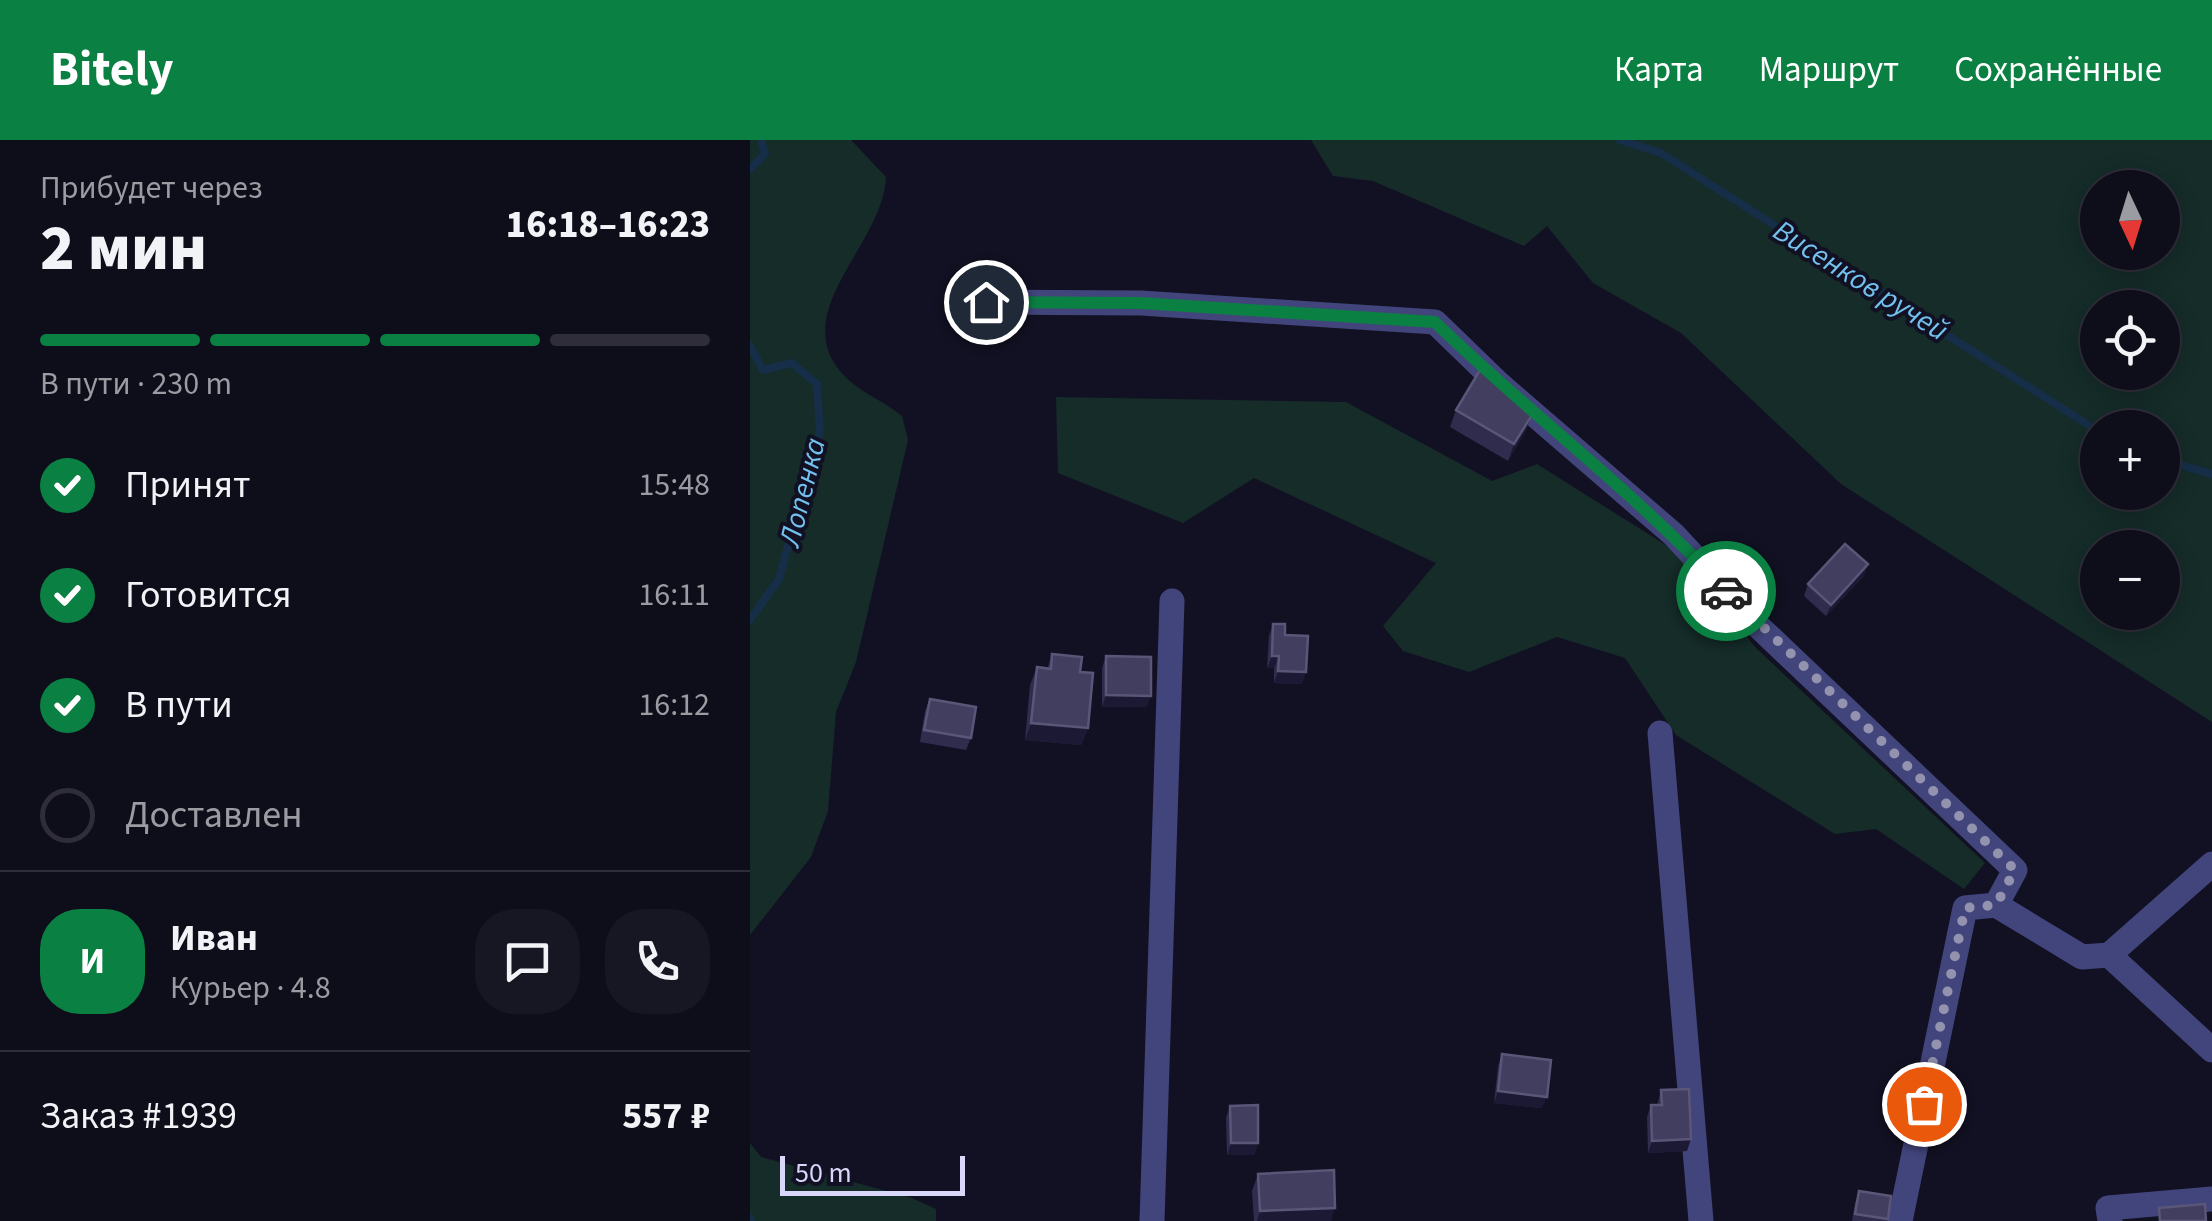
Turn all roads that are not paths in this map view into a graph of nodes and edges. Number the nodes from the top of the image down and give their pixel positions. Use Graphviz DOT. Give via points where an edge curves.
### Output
graph roads {
  1 [pos="986,302"];
  2 [pos="1172,600"];
  3 [pos="1660,733"];
  4 [pos="2212,864"];
  5 [pos="1996,905"];
  6 [pos="2109,955"];
  7 [pos="2212,1050"];
  8 [pos="2212,1198"];
  9 [pos="1152,1221"];
  10 [pos="1701,1221"];
  11 [pos="1900,1221"];
  12 [pos="2110,1221"];
  1 -- 5 [label="street" via="1140,303 1435,322 1674,535 1759,627 1974,826 2015,870"];
  2 -- 9 [label="street"];
  3 -- 10 [label="street"];
  4 -- 6 [label="street"];
  5 -- 6 [label="street" via="2082,957"];
  5 -- 11 [label="street" via="1965,908"];
  6 -- 7 [label="street"];
  8 -- 12 [label="street" via="2108,1208"];
}
